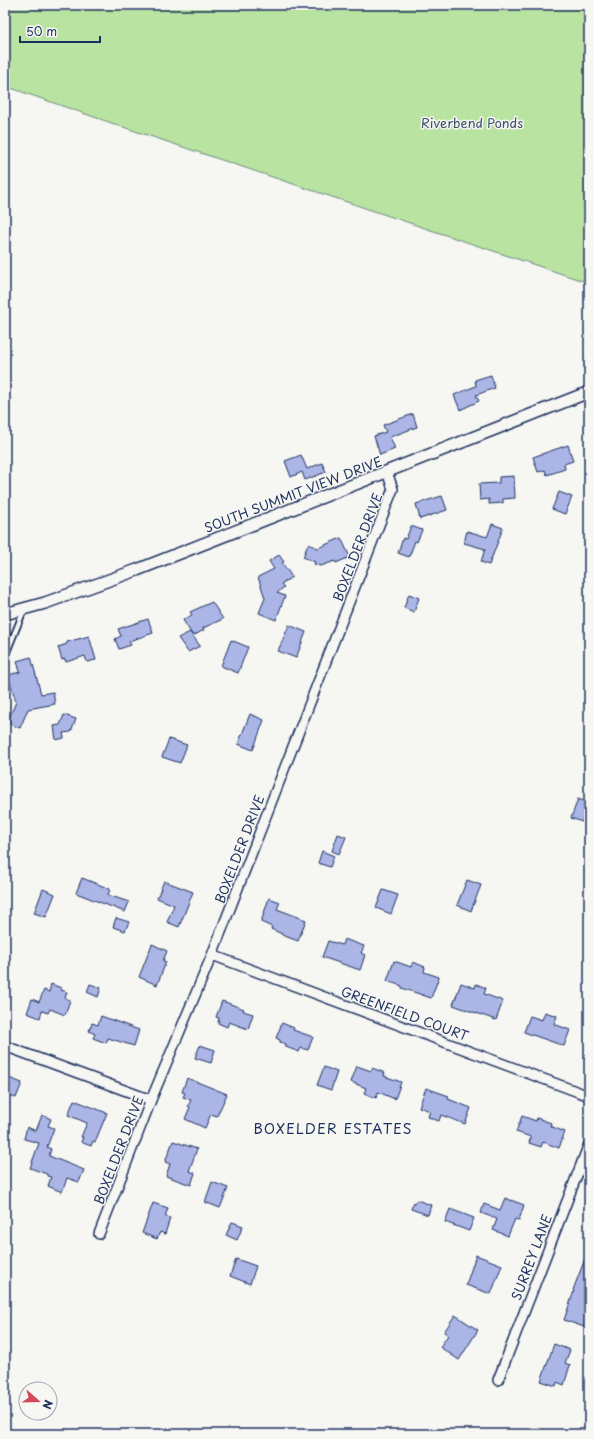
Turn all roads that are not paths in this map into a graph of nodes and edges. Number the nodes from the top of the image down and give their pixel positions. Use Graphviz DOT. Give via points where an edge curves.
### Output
graph roads {
  1 [pos="589,392"];
  2 [pos="387,472"];
  3 [pos="24,608"];
  4 [pos="5,614"];
  5 [pos="5,657"];
  6 [pos="212,955"];
  7 [pos="5,1046"];
  8 [pos="589,1096"];
  9 [pos="151,1100"];
  10 [pos="589,1144"];
  11 [pos="99,1234"];
  12 [pos="498,1380"];
  1 -- 2 [label="street, SOUTH SUMMIT VIEW DRIVE"];
  2 -- 3 [label="street, SOUTH SUMMIT VIEW DRIVE" via="137,570"];
  2 -- 6 [label="street, BOXELDER DRIVE" via="393,490"];
  3 -- 4 [label="street, SOUTH SUMMIT VIEW DRIVE"];
  3 -- 5 [label="lane"];
  6 -- 8 [label="street, GREENFIELD COURT"];
  6 -- 9 [label="street, BOXELDER DRIVE"];
  7 -- 9 [label="street"];
  9 -- 11 [label="street, BOXELDER DRIVE"];
  10 -- 12 [label="street, SURREY LANE"];
}
